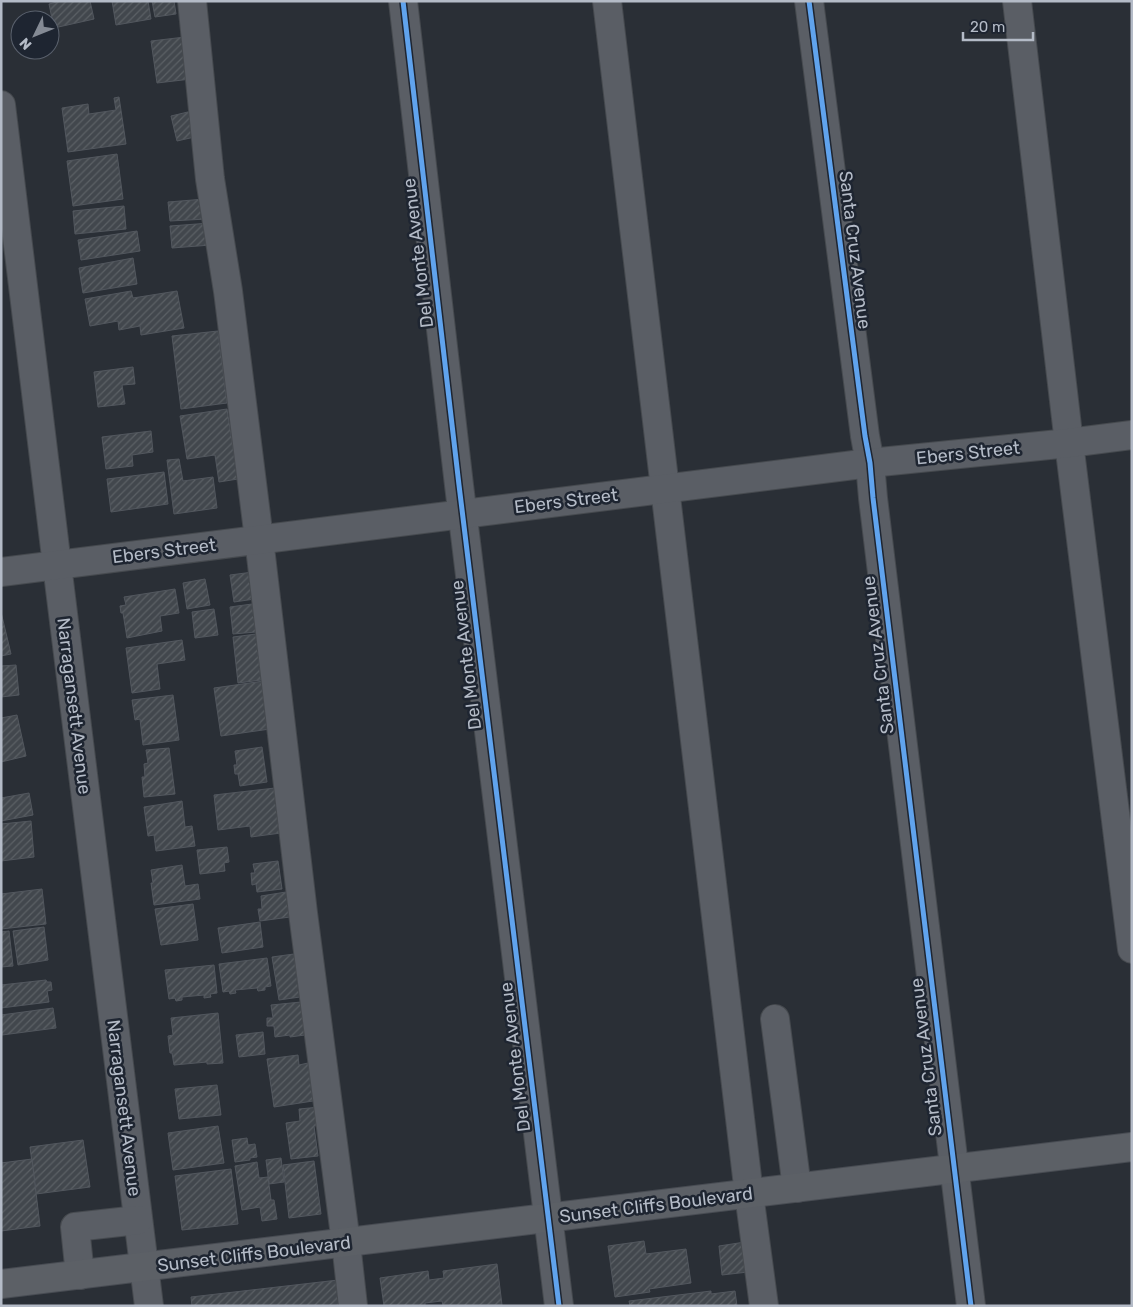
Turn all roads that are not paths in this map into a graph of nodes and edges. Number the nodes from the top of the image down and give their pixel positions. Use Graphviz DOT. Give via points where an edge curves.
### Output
graph roads {
  1 [pos="192,1"];
  2 [pos="402,1"];
  3 [pos="607,1"];
  4 [pos="809,1"];
  5 [pos="1017,1"];
  6 [pos="1,106"];
  7 [pos="1132,434"];
  8 [pos="1069,443"];
  9 [pos="870,463"];
  10 [pos="665,489"];
  11 [pos="463,514"];
  12 [pos="259,539"];
  13 [pos="57,565"];
  14 [pos="1,572"];
  15 [pos="1132,949"];
  16 [pos="775,1019"];
  17 [pos="1132,1147"];
  18 [pos="955,1169"];
  19 [pos="797,1188"];
  20 [pos="749,1194"];
  21 [pos="549,1218"];
  22 [pos="138,1220"];
  23 [pos="346,1243"];
  24 [pos="144,1268"];
  25 [pos="80,1275"];
  26 [pos="1,1284"];
  27 [pos="149,1306"];
  28 [pos="353,1306"];
  29 [pos="559,1306"];
  30 [pos="764,1306"];
  31 [pos="971,1306"];
  1 -- 12 [label="street" via="210,180 228,291"];
  2 -- 11 [label="street, Del Monte Avenue"];
  3 -- 10 [label="street"];
  4 -- 9 [label="street, Santa Cruz Avenue"];
  5 -- 8 [label="street"];
  6 -- 13 [label="street, Narragansett Avenue"];
  7 -- 8 [label="street, Ebers Street"];
  8 -- 9 [label="street, Ebers Street"];
  8 -- 15 [label="street"];
  9 -- 10 [label="street, Ebers Street"];
  9 -- 18 [label="street, Santa Cruz Avenue"];
  10 -- 11 [label="street, Ebers Street"];
  10 -- 20 [label="street"];
  11 -- 12 [label="street, Ebers Street"];
  11 -- 21 [label="street, Del Monte Avenue"];
  12 -- 13 [label="street, Ebers Street"];
  12 -- 23 [label="street"];
  13 -- 14 [label="street, Ebers Street"];
  13 -- 22 [label="street, Narragansett Avenue"];
  16 -- 19 [label="street"];
  17 -- 18 [label="main road, Sunset Cliffs Boulevard"];
  18 -- 19 [label="main road, Sunset Cliffs Boulevard"];
  18 -- 31 [label="street, Santa Cruz Avenue"];
  19 -- 20 [label="main road, Sunset Cliffs Boulevard"];
  20 -- 21 [label="main road, Sunset Cliffs Boulevard"];
  20 -- 30 [label="street"];
  21 -- 23 [label="main road, Sunset Cliffs Boulevard"];
  21 -- 29 [label="street, Del Monte Avenue"];
  22 -- 24 [label="street, Narragansett Avenue"];
  22 -- 25 [label="street" via="75,1227"];
  23 -- 24 [label="main road, Sunset Cliffs Boulevard"];
  23 -- 28 [label="street"];
  24 -- 25 [label="main road, Sunset Cliffs Boulevard"];
  24 -- 27 [label="street, Narragansett Avenue"];
  25 -- 26 [label="main road, Sunset Cliffs Boulevard"];
}
